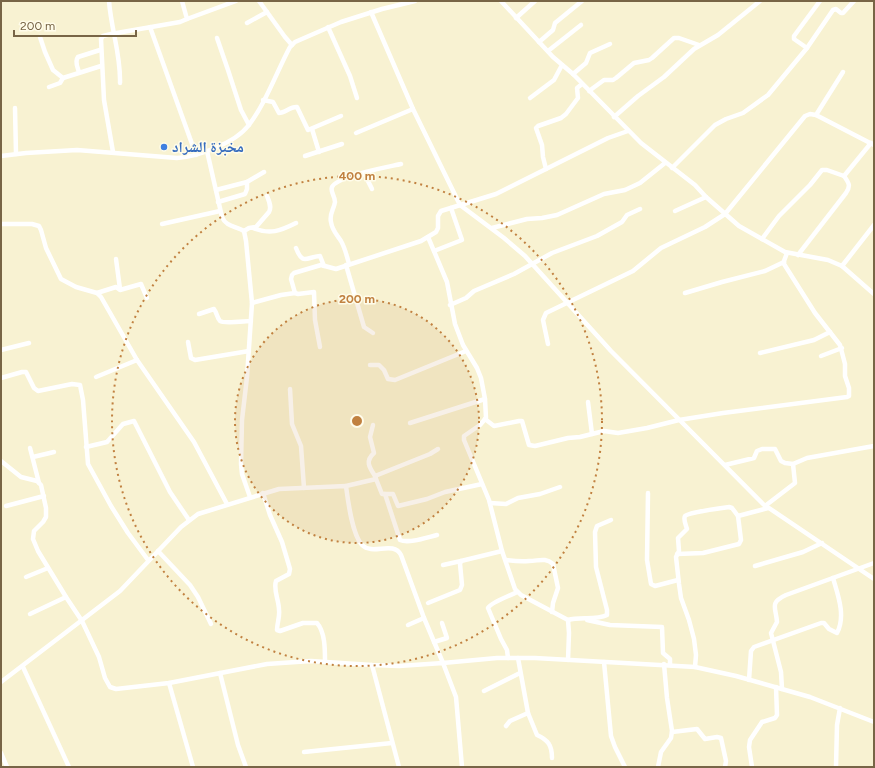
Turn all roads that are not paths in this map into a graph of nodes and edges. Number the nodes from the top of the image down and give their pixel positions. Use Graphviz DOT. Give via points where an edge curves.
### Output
graph roads {
  1 [pos="109,1"];
  2 [pos="182,1"];
  3 [pos="236,1"];
  4 [pos="259,1"];
  5 [pos="415,1"];
  6 [pos="501,1"];
  7 [pos="535,1"];
  8 [pos="582,1"];
  9 [pos="760,1"];
  10 [pos="820,1"];
  11 [pos="854,1"];
  12 [pos="267,12"];
  13 [pos="371,12"];
  14 [pos="516,18"];
  15 [pos="188,19"];
  16 [pos="246,23"];
  17 [pos="581,25"];
  18 [pos="150,27"];
  19 [pos="328,27"];
  20 [pos="114,33"];
  21 [pos="40,37"];
  22 [pos="217,38"];
  23 [pos="539,42"];
  24 [pos="293,43"];
  25 [pos="610,44"];
  26 [pos="699,45"];
  27 [pos="807,48"];
  28 [pos="100,50"];
  29 [pos="548,52"];
  30 [pos="562,65"];
  31 [pos="102,66"];
  32 [pos="79,72"];
  33 [pos="843,72"];
  34 [pos="573,74"];
  35 [pos="63,78"];
  36 [pos="120,83"];
  37 [pos="582,84"];
  38 [pos="50,87"];
  39 [pos="589,91"];
  40 [pos="357,98"];
  41 [pos="530,98"];
  42 [pos="265,100"];
  43 [pos="15,108"];
  44 [pos="413,109"];
  45 [pos="816,115"];
  46 [pos="341,116"];
  47 [pos="614,117"];
  48 [pos="249,125"];
  49 [pos="312,129"];
  50 [pos="628,131"];
  51 [pos="356,133"];
  52 [pos="342,144"];
  53 [pos="872,144"];
  54 [pos="207,151"];
  55 [pos="113,152"];
  56 [pos="318,152"];
  57 [pos="16,154"];
  58 [pos="196,154"];
  59 [pos="1,156"];
  60 [pos="305,156"];
  61 [pos="665,163"];
  62 [pos="401,164"];
  63 [pos="672,168"];
  64 [pos="546,169"];
  65 [pos="264,172"];
  66 [pos="364,173"];
  67 [pos="844,176"];
  68 [pos="247,182"];
  69 [pos="216,190"];
  70 [pos="372,190"];
  71 [pos="267,196"];
  72 [pos="706,197"];
  73 [pos="218,202"];
  74 [pos="460,205"];
  75 [pos="451,208"];
  76 [pos="640,209"];
  77 [pos="220,211"];
  78 [pos="675,211"];
  79 [pos="725,214"];
  80 [pos="296,223"];
  81 [pos="1,224"];
  82 [pos="162,224"];
  83 [pos="874,225"];
  84 [pos="252,228"];
  85 [pos="492,228"];
  86 [pos="244,231"];
  87 [pos="428,237"];
  88 [pos="762,239"];
  89 [pos="296,248"];
  90 [pos="434,251"];
  91 [pos="787,253"];
  92 [pos="798,255"];
  93 [pos="116,259"];
  94 [pos="784,262"];
  95 [pos="531,264"];
  96 [pos="348,265"];
  97 [pos="324,266"];
  98 [pos="842,266"];
  99 [pos="120,290"];
  100 [pos="97,293"];
  101 [pos="295,293"];
  102 [pos="685,293"];
  103 [pos="874,294"];
  104 [pos="147,298"];
  105 [pos="252,303"];
  106 [pos="568,303"];
  107 [pos="450,305"];
  108 [pos="199,314"];
  109 [pos="251,321"];
  110 [pos="830,332"];
  111 [pos="373,333"];
  112 [pos="188,342"];
  113 [pos="29,343"];
  114 [pos="548,344"];
  115 [pos="320,347"];
  116 [pos="842,348"];
  117 [pos="1,350"];
  118 [pos="249,350"];
  119 [pos="466,351"];
  120 [pos="760,353"];
  121 [pos="821,356"];
  122 [pos="137,360"];
  123 [pos="370,365"];
  124 [pos="96,377"];
  125 [pos="1,378"];
  126 [pos="290,389"];
  127 [pos="485,399"];
  128 [pos="588,402"];
  129 [pos="485,419"];
  130 [pos="679,420"];
  131 [pos="410,423"];
  132 [pos="372,425"];
  133 [pos="592,434"];
  134 [pos="874,446"];
  135 [pos="86,447"];
  136 [pos="30,448"];
  137 [pos="438,449"];
  138 [pos="54,452"];
  139 [pos="33,457"];
  140 [pos="1,461"];
  141 [pos="793,464"];
  142 [pos="725,465"];
  143 [pos="375,478"];
  144 [pos="40,483"];
  145 [pos="482,484"];
  146 [pos="346,486"];
  147 [pos="560,487"];
  148 [pos="304,488"];
  149 [pos="648,492"];
  150 [pos="263,493"];
  151 [pos="385,494"];
  152 [pos="44,496"];
  153 [pos="250,497"];
  154 [pos="490,503"];
  155 [pos="227,504"];
  156 [pos="6,506"];
  157 [pos="767,507"];
  158 [pos="738,516"];
  159 [pos="189,520"];
  160 [pos="611,520"];
  161 [pos="437,534"];
  162 [pos="822,543"];
  163 [pos="502,550"];
  164 [pos="158,551"];
  165 [pos="677,554"];
  166 [pos="148,560"];
  167 [pos="506,560"];
  168 [pos="461,561"];
  169 [pos="874,563"];
  170 [pos="443,565"];
  171 [pos="755,566"];
  172 [pos="48,568"];
  173 [pos="859,568"];
  174 [pos="26,577"];
  175 [pos="833,578"];
  176 [pos="874,579"];
  177 [pos="678,580"];
  178 [pos="517,592"];
  179 [pos="66,597"];
  180 [pos="428,603"];
  181 [pos="552,612"];
  182 [pos="30,614"];
  183 [pos="424,618"];
  184 [pos="586,619"];
  185 [pos="568,620"];
  186 [pos="82,621"];
  187 [pos="442,623"];
  188 [pos="211,624"];
  189 [pos="408,625"];
  190 [pos="774,640"];
  191 [pos="434,642"];
  192 [pos="508,658"];
  193 [pos="518,658"];
  194 [pos="568,660"];
  195 [pos="325,661"];
  196 [pos="604,662"];
  197 [pos="443,663"];
  198 [pos="664,664"];
  199 [pos="372,665"];
  200 [pos="670,665"];
  201 [pos="23,667"];
  202 [pos="695,667"];
  203 [pos="220,673"];
  204 [pos="520,673"];
  205 [pos="749,680"];
  206 [pos="1,682"];
  207 [pos="168,683"];
  208 [pos="776,687"];
  209 [pos="782,689"];
  210 [pos="484,691"];
  211 [pos="840,708"];
  212 [pos="528,713"];
  213 [pos="874,722"];
  214 [pos="506,726"];
  215 [pos="672,732"];
  216 [pos="392,743"];
  217 [pos="304,752"];
  218 [pos="1,753"];
  219 [pos="552,758"];
  220 [pos="8,767"];
  221 [pos="69,767"];
  222 [pos="193,767"];
  223 [pos="246,767"];
  224 [pos="399,767"];
  225 [pos="462,767"];
  226 [pos="625,767"];
  227 [pos="658,767"];
  228 [pos="725,767"];
  229 [pos="752,767"];
  230 [pos="836,767"];
  1 -- 20 [label="street"];
  2 -- 15 [label="street"];
  3 -- 15 [label="street"];
  4 -- 12 [label="street"];
  5 -- 13 [label="street"];
  6 -- 14 [label="street"];
  7 -- 14 [label="street"];
  8 -- 23 [label="street"];
  9 -- 26 [label="street" via="718,35"];
  10 -- 27 [label="street" via="794,36 794,39"];
  11 -- 27 [label="street" via="843,13 833,10"];
  12 -- 16 [label="street"];
  12 -- 24 [label="street" via="284,37"];
  13 -- 19 [label="street"];
  13 -- 44 [label="street"];
  14 -- 23 [label="street"];
  15 -- 18 [label="street"];
  17 -- 29 [label="street"];
  18 -- 20 [label="street"];
  18 -- 58 [label="street"];
  19 -- 24 [label="street"];
  19 -- 40 [label="street"];
  20 -- 28 [label="street" via="102,38"];
  20 -- 36 [label="street" via="120,61"];
  21 -- 35 [label="street" via="53,70"];
  22 -- 48 [label="street" via="241,110"];
  23 -- 29 [label="street"];
  24 -- 42 [label="street"];
  25 -- 34 [label="street" via="590,53 586,63"];
  26 -- 39 [label="street" via="674,38 649,60 634,63 613,80 604,80"];
  26 -- 47 [label="street"];
  27 -- 63 [label="street" via="768,94 743,113 715,125"];
  28 -- 31 [label="street"];
  28 -- 32 [label="street" via="76,59"];
  29 -- 30 [label="street"];
  30 -- 34 [label="street"];
  30 -- 41 [label="street" via="554,80"];
  31 -- 32 [label="street"];
  31 -- 55 [label="street" via="104,100"];
  32 -- 35 [label="street"];
  33 -- 45 [label="street"];
  34 -- 37 [label="street"];
  35 -- 38 [label="street" via="60,83"];
  37 -- 39 [label="street"];
  37 -- 64 [label="street" via="577,88 578,98 566,114 536,128"];
  39 -- 47 [label="street"];
  42 -- 48 [label="street"];
  42 -- 49 [label="street" via="273,102 279,113 297,107 307,129"];
  43 -- 57 [label="street"];
  44 -- 51 [label="street"];
  44 -- 74 [label="street"];
  45 -- 53 [label="street"];
  45 -- 79 [label="street" via="810,114 802,120"];
  46 -- 49 [label="street"];
  47 -- 50 [label="street"];
  48 -- 54 [label="street" via="235,137"];
  49 -- 56 [label="street"];
  50 -- 61 [label="street"];
  50 -- 64 [label="street" via="608,138"];
  52 -- 56 [label="street"];
  53 -- 67 [label="street"];
  54 -- 58 [label="street"];
  54 -- 69 [label="street"];
  55 -- 57 [label="street" via="69,150"];
  55 -- 58 [label="street" via="170,158"];
  56 -- 60 [label="street"];
  57 -- 59 [label="street"];
  61 -- 63 [label="street"];
  61 -- 85 [label="street" via="640,183 625,190 604,194 557,215"];
  62 -- 66 [label="street"];
  63 -- 72 [label="street"];
  64 -- 74 [label="street" via="501,191"];
  65 -- 68 [label="street"];
  66 -- 70 [label="street"];
  66 -- 96 [label="street" via="338,181 332,188 335,202 331,212 331,223"];
  67 -- 88 [label="street" via="822,170 778,216"];
  67 -- 92 [label="street" via="849,183 849,189"];
  68 -- 69 [label="street"];
  68 -- 73 [label="street" via="245,194"];
  69 -- 73 [label="street"];
  71 -- 84 [label="street" via="271,210"];
  72 -- 78 [label="street"];
  72 -- 79 [label="street"];
  73 -- 77 [label="street"];
  74 -- 75 [label="street"];
  74 -- 85 [label="street"];
  75 -- 87 [label="street" via="441,211 438,216 438,228"];
  75 -- 90 [label="street" via="462,240"];
  76 -- 95 [label="street" via="597,236"];
  77 -- 82 [label="street"];
  77 -- 86 [label="street" via="226,224"];
  79 -- 88 [label="street" via="743,229"];
  79 -- 106 [label="street" via="705,227 661,248 633,271"];
  80 -- 84 [label="street" via="274,232"];
  81 -- 100 [label="street" via="39,226 46,248 61,278 76,287"];
  83 -- 98 [label="street"];
  84 -- 86 [label="street"];
  85 -- 95 [label="street"];
  86 -- 105 [label="street"];
  87 -- 90 [label="street"];
  87 -- 96 [label="street"];
  88 -- 91 [label="street"];
  89 -- 97 [label="street" via="302,259 320,256"];
  90 -- 107 [label="street" via="446,278"];
  91 -- 92 [label="street"];
  91 -- 94 [label="street"];
  92 -- 98 [label="street" via="828,260"];
  93 -- 99 [label="street"];
  94 -- 102 [label="street" via="765,271"];
  94 -- 110 [label="street" via="815,313"];
  95 -- 106 [label="street"];
  95 -- 107 [label="street"];
  96 -- 97 [label="street" via="336,269"];
  96 -- 111 [label="street" via="364,327"];
  97 -- 101 [label="street" via="311,267 292,275"];
  98 -- 103 [label="street"];
  99 -- 100 [label="street" via="116,287"];
  99 -- 104 [label="street" via="141,284"];
  100 -- 122 [label="street"];
  101 -- 105 [label="street"];
  101 -- 115 [label="street" via="314,292 315,320"];
  105 -- 109 [label="street"];
  106 -- 114 [label="street" via="544,316"];
  106 -- 130 [label="street"];
  107 -- 119 [label="street"];
  108 -- 109 [label="street" via="214,309 223,322"];
  109 -- 118 [label="street"];
  110 -- 116 [label="street"];
  110 -- 120 [label="street" via="814,340"];
  112 -- 118 [label="street" via="193,360"];
  113 -- 117 [label="street"];
  116 -- 121 [label="street"];
  116 -- 130 [label="street" via="846,364 845,376 850,392 847,397"];
  118 -- 153 [label="street" via="241,444 242,474"];
  119 -- 123 [label="street" via="392,380 388,379 380,365"];
  119 -- 127 [label="street" via="480,374"];
  122 -- 124 [label="street"];
  122 -- 155 [label="street" via="194,442"];
  125 -- 135 [label="street" via="26,372 38,391 72,384 80,385"];
  126 -- 148 [label="street" via="292,424 301,446"];
  127 -- 129 [label="street"];
  127 -- 131 [label="street"];
  128 -- 133 [label="street"];
  129 -- 133 [label="street" via="494,426 522,421 529,445 533,446"];
  129 -- 145 [label="street" via="463,438"];
  130 -- 133 [label="street" via="618,433 604,431"];
  130 -- 142 [label="street"];
  132 -- 143 [label="street" via="370,437 374,453 368,459"];
  134 -- 141 [label="street" via="807,458"];
  135 -- 159 [label="street" via="107,442 123,424 134,421 170,492"];
  135 -- 166 [label="street" via="88,464 95,478 128,533"];
  136 -- 139 [label="street"];
  137 -- 143 [label="street"];
  138 -- 139 [label="street"];
  139 -- 144 [label="street"];
  140 -- 144 [label="street" via="21,478"];
  141 -- 142 [label="street" via="781,461 776,450 770,448 757,451 751,459"];
  141 -- 157 [label="street" via="795,483"];
  142 -- 157 [label="street"];
  143 -- 146 [label="street"];
  143 -- 151 [label="street" via="382,494"];
  144 -- 152 [label="street"];
  145 -- 151 [label="street" via="398,506 394,495"];
  145 -- 154 [label="street"];
  146 -- 148 [label="street"];
  146 -- 183 [label="street" via="351,518 359,541 362,546 369,549 394,548 399,551"];
  147 -- 154 [label="street" via="518,498 506,504"];
  148 -- 150 [label="street"];
  149 -- 177 [label="street" via="647,560 651,584 655,586"];
  150 -- 153 [label="street"];
  150 -- 195 [label="street" via="290,569 289,574 275,583 280,612 278,630 303,623 318,624 324,643"];
  151 -- 161 [label="street" via="400,540 404,542"];
  152 -- 156 [label="street"];
  152 -- 172 [label="street" via="46,517 33,536"];
  153 -- 155 [label="street"];
  154 -- 163 [label="street"];
  155 -- 159 [label="street" via="198,514"];
  157 -- 158 [label="street"];
  157 -- 162 [label="street"];
  158 -- 165 [label="street" via="741,540 739,544 707,553"];
  158 -- 165 [label="street" via="730,507 686,515 684,518 687,529 678,538"];
  159 -- 164 [label="street"];
  160 -- 184 [label="street" via="597,526 594,532 596,567 607,615"];
  162 -- 171 [label="street" via="803,552"];
  162 -- 173 [label="street"];
  163 -- 167 [label="street"];
  163 -- 168 [label="street"];
  164 -- 166 [label="street"];
  164 -- 188 [label="street" via="190,585"];
  165 -- 177 [label="street"];
  166 -- 186 [label="street" via="120,591"];
  167 -- 178 [label="street"];
  167 -- 181 [label="street" via="542,559 553,564 558,588"];
  168 -- 170 [label="street"];
  168 -- 180 [label="street" via="460,590"];
  169 -- 173 [label="street"];
  172 -- 174 [label="street"];
  172 -- 179 [label="street"];
  173 -- 175 [label="street"];
  173 -- 176 [label="street"];
  175 -- 190 [label="street" via="777,600 774,610 778,622 771,633"];
  175 -- 190 [label="street" via="842,614 837,633 822,622"];
  177 -- 202 [label="street" via="694,639"];
  178 -- 181 [label="street"];
  178 -- 192 [label="street" via="492,603 488,608 507,650"];
  179 -- 182 [label="street"];
  179 -- 186 [label="street"];
  181 -- 185 [label="street"];
  183 -- 189 [label="street"];
  183 -- 191 [label="street"];
  184 -- 185 [label="street"];
  184 -- 200 [label="street" via="610,625 662,627 664,653 670,659"];
  185 -- 194 [label="street"];
  186 -- 201 [label="street"];
  186 -- 207 [label="street" via="110,687 116,689"];
  187 -- 191 [label="street" via="447,638"];
  190 -- 205 [label="street" via="752,649"];
  190 -- 209 [label="street" via="783,680"];
  191 -- 197 [label="street"];
  192 -- 193 [label="street"];
  192 -- 197 [label="street"];
  193 -- 194 [label="street"];
  193 -- 204 [label="street"];
  194 -- 196 [label="street"];
  195 -- 199 [label="street"];
  195 -- 203 [label="street" via="267,664"];
  196 -- 198 [label="street"];
  196 -- 226 [label="street" via="611,736"];
  197 -- 199 [label="street"];
  197 -- 225 [label="street" via="456,697"];
  198 -- 200 [label="street"];
  198 -- 215 [label="street"];
  199 -- 216 [label="street"];
  200 -- 202 [label="street"];
  201 -- 206 [label="street"];
  201 -- 221 [label="street"];
  202 -- 205 [label="street"];
  203 -- 207 [label="street"];
  203 -- 223 [label="street"];
  204 -- 210 [label="street"];
  204 -- 212 [label="street"];
  205 -- 208 [label="street"];
  207 -- 222 [label="street"];
  208 -- 209 [label="street"];
  208 -- 229 [label="street" via="777,715 762,722 749,744"];
  209 -- 211 [label="street"];
  211 -- 213 [label="street"];
  211 -- 230 [label="street"];
  212 -- 214 [label="street" via="510,721"];
  212 -- 219 [label="street" via="537,735 548,743"];
  215 -- 227 [label="street" via="661,752"];
  215 -- 228 [label="street" via="695,729 699,730 705,739 721,738"];
  216 -- 217 [label="street"];
  216 -- 224 [label="street"];
  218 -- 220 [label="street"];
}
